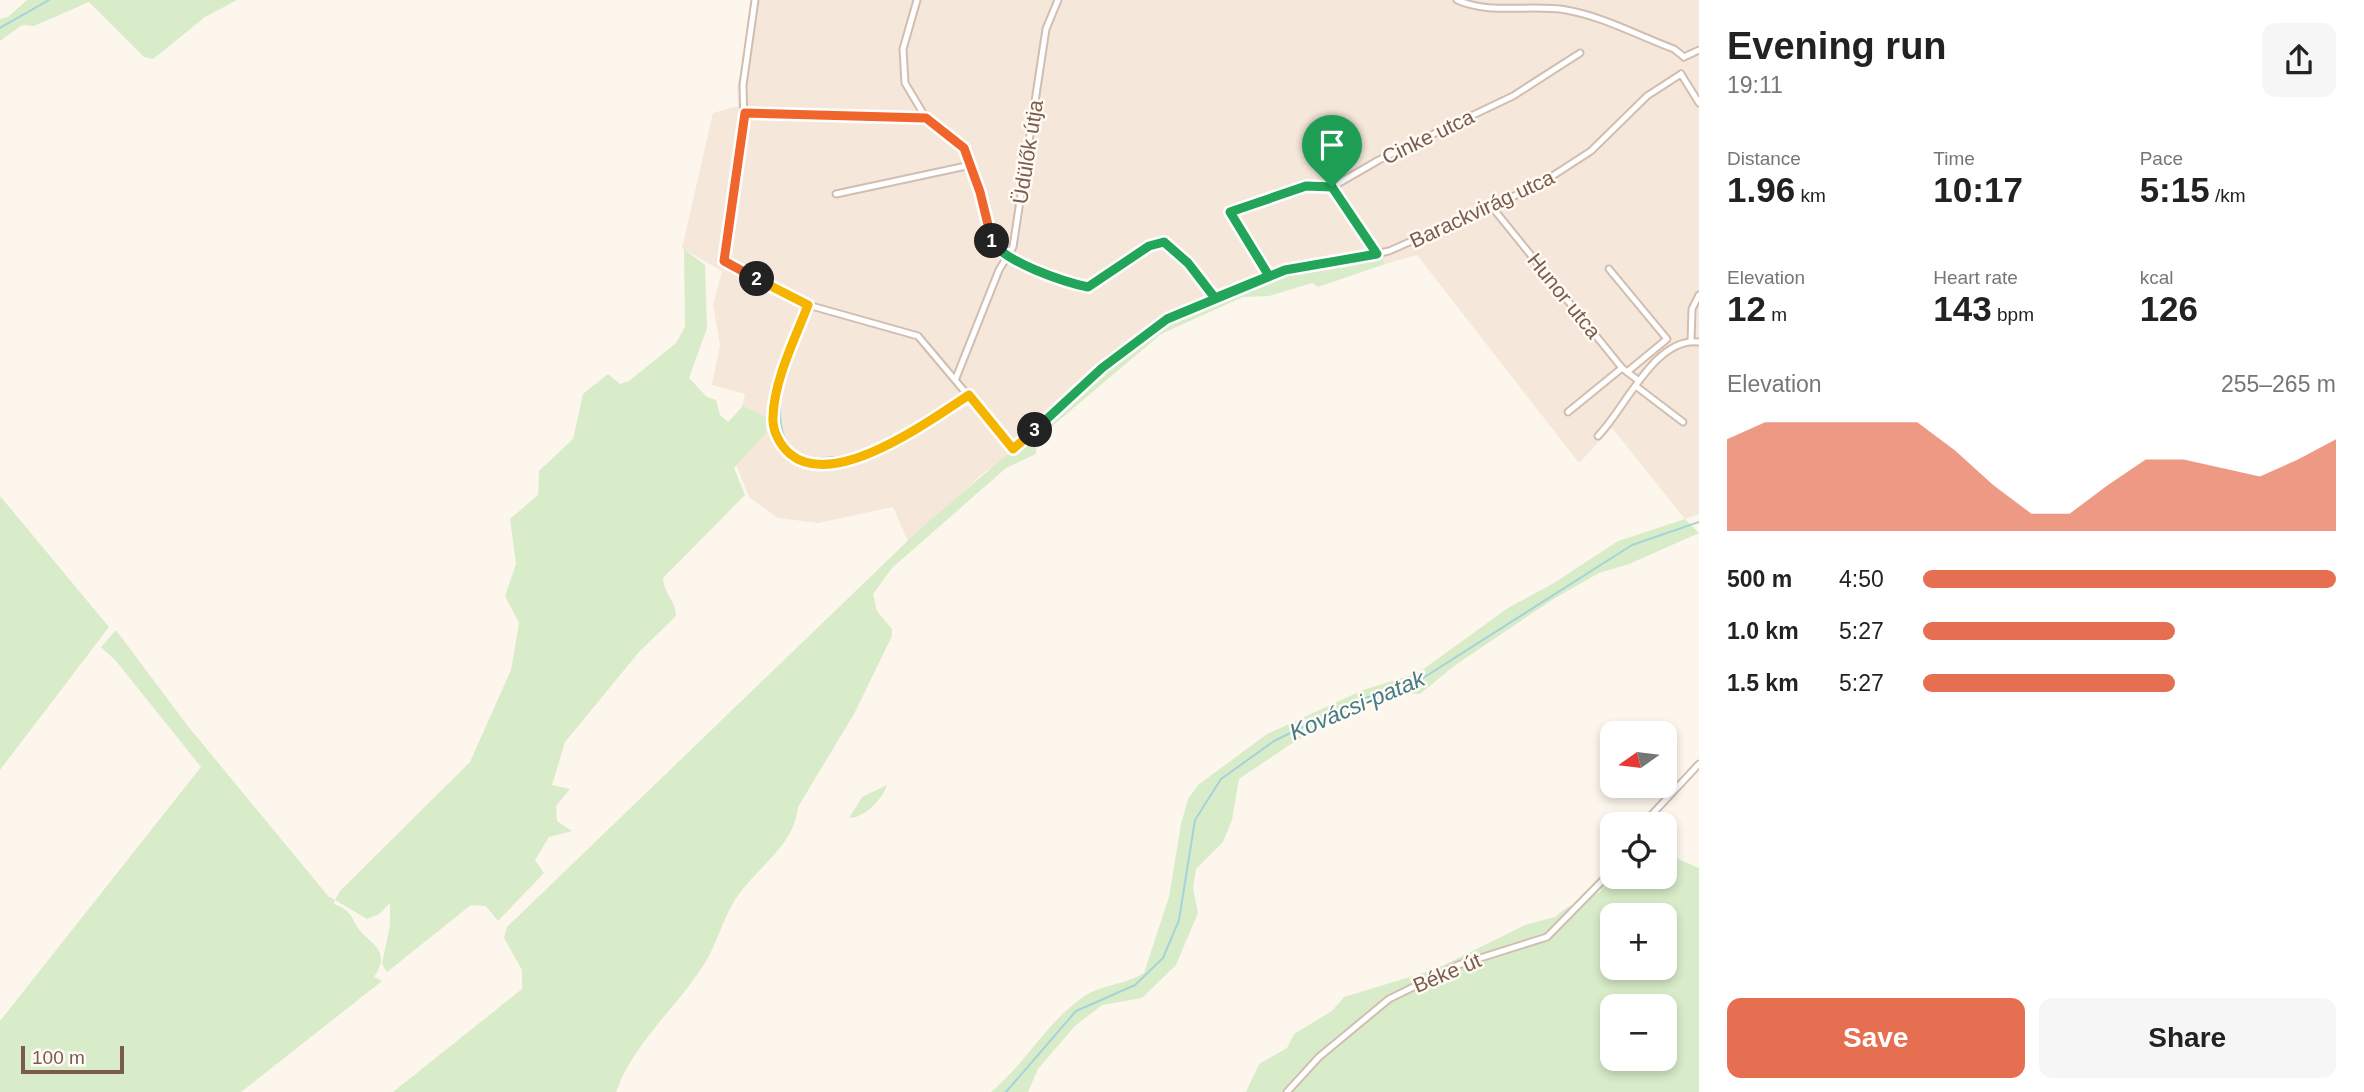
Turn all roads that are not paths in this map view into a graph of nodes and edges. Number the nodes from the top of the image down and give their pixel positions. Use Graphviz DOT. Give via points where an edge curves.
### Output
graph roads {
  1 [pos="755,0"];
  2 [pos="917,0"];
  3 [pos="1058,0"];
  4 [pos="1457,0"];
  5 [pos="1699,50"];
  6 [pos="1580,53"];
  7 [pos="1684,57"];
  8 [pos="1681,74"];
  9 [pos="1699,103"];
  10 [pos="745,113"];
  11 [pos="926,118"];
  12 [pos="971,165"];
  13 [pos="1332,187"];
  14 [pos="836,194"];
  15 [pos="1492,207"];
  16 [pos="1377,254"];
  17 [pos="1006,257"];
  18 [pos="1609,269"];
  19 [pos="1269,276"];
  20 [pos="1699,295"];
  21 [pos="1215,298"];
  22 [pos="808,305"];
  23 [pos="1690,341"];
  24 [pos="1699,342"];
  25 [pos="1624,370"];
  26 [pos="956,378"];
  27 [pos="1638,384"];
  28 [pos="969,395"];
  29 [pos="1568,412"];
  30 [pos="1683,422"];
  31 [pos="1598,436"];
  32 [pos="1699,764"];
  33 [pos="1654,812"];
  34 [pos="1600,883"];
  35 [pos="1287,1092"];
  1 -- 10 [label="street" via="743,85"];
  2 -- 11 [label="street" via="903,49 902,74"];
  3 -- 17 [label="street, Üdülők útja" via="1046,29 1013,247"];
  4 -- 7 [label="street" via="1578,12"];
  5 -- 7 [label="street"];
  6 -- 13 [label="street, Cinke utca" via="1513,96"];
  7 -- 8 [label="street"];
  8 -- 9 [label="street"];
  8 -- 15 [label="street, Barackvirág utca" via="1647,96 1565,171"];
  10 -- 11 [label="street"];
  10 -- 22 [label="street" via="725,264"];
  11 -- 12 [label="street" via="959,141"];
  12 -- 14 [label="street"];
  12 -- 17 [label="street" via="991,237"];
  13 -- 16 [label="street"];
  13 -- 19 [label="street, Cinke utca" via="1306,186 1230,212"];
  15 -- 16 [label="street, Barackvirág utca"];
  15 -- 25 [label="street, Hunor utca"];
  16 -- 19 [label="street, Barackvirág utca"];
  17 -- 21 [label="street" via="1088,287 1149,246 1164,242 1188,263"];
  17 -- 26 [label="street, Üdülők útja"];
  18 -- 25 [label="street" via="1667,339"];
  19 -- 21 [label="street, Barackvirág utca"];
  20 -- 23 [label="street" via="1692,309"];
  21 -- 28 [label="street, Barackvirág utca" via="1144,333 1013,449"];
  22 -- 26 [label="street" via="911,332"];
  22 -- 28 [label="street" via="773,408 776,435 795,458 830,465 844,461 887,445"];
  23 -- 24 [label="street"];
  23 -- 27 [label="street" via="1658,357"];
  25 -- 27 [label="street, Hunor utca"];
  25 -- 29 [label="street"];
  26 -- 28 [label="street"];
  27 -- 30 [label="street, Hunor utca"];
  27 -- 31 [label="street"];
  32 -- 33 [label="street"];
  34 -- 35 [label="street, Béke út" via="1546,937 1458,965 1389,999 1319,1057"];
}
